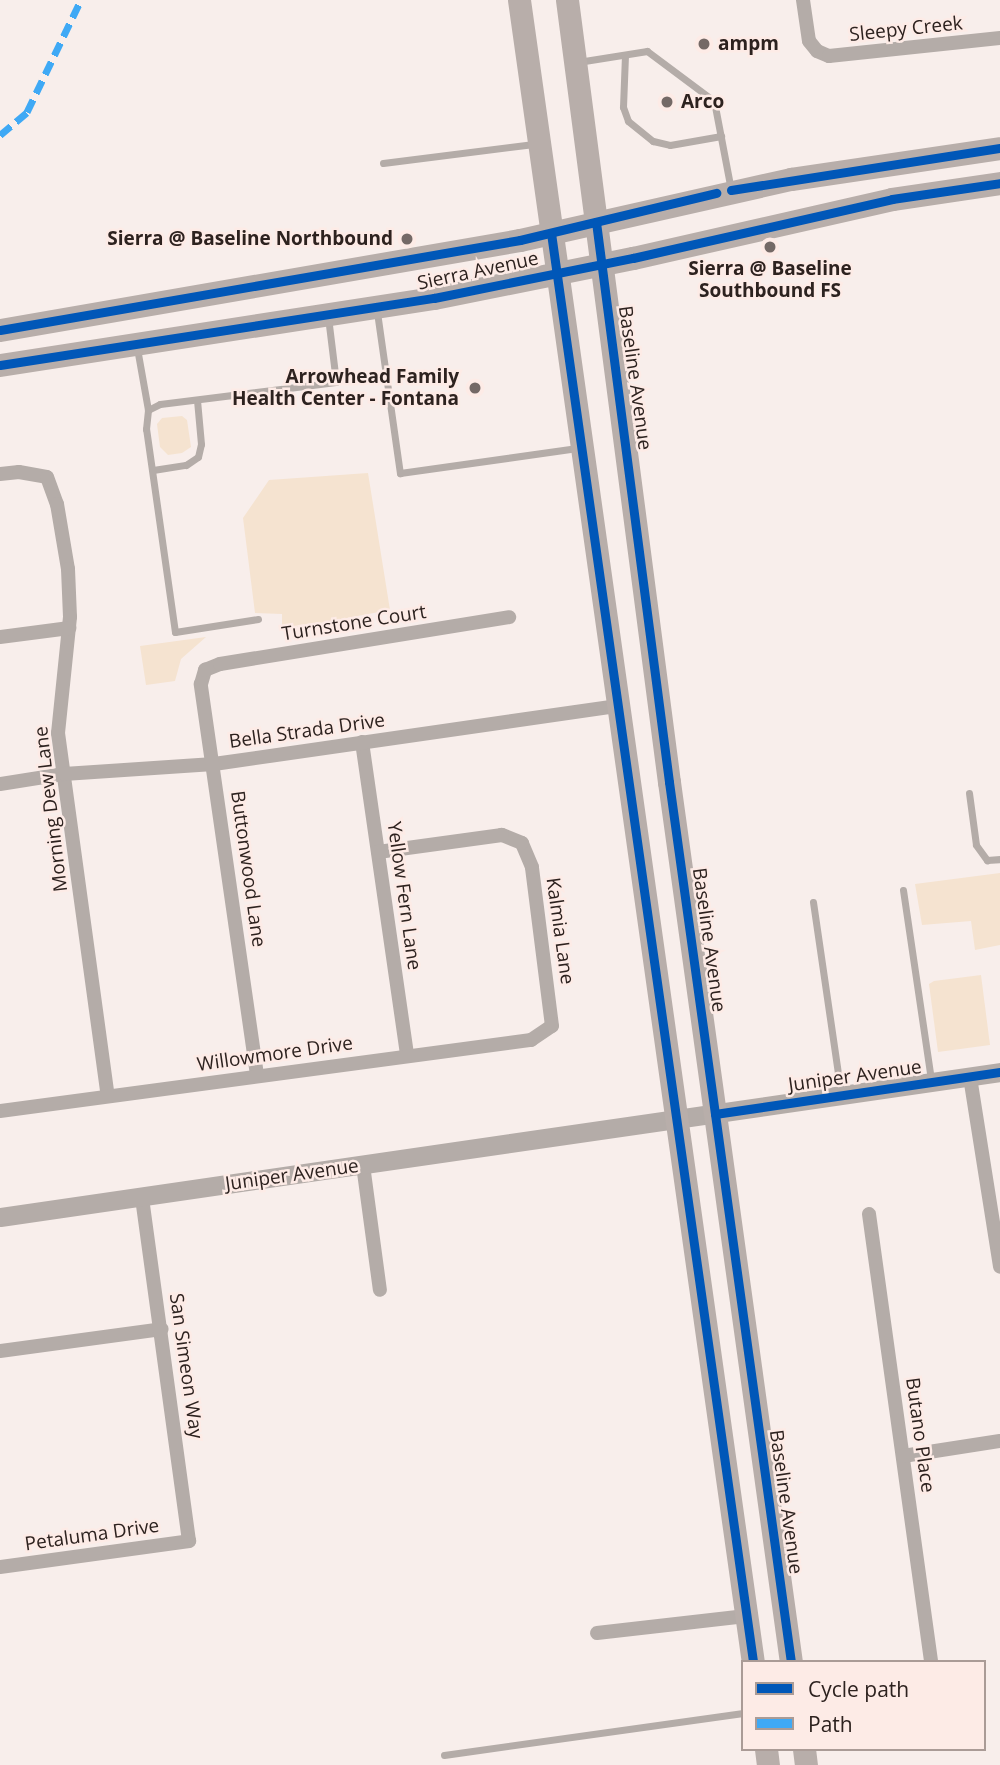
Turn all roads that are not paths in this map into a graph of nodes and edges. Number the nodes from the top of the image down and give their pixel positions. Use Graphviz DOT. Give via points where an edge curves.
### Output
graph roads {
  1 [pos="519,0"];
  2 [pos="567,0"];
  3 [pos="803,0"];
  4 [pos="1000,38"];
  5 [pos="625,55"];
  6 [pos="574,62"];
  7 [pos="721,136"];
  8 [pos="538,144"];
  9 [pos="1000,148"];
  10 [pos="383,163"];
  11 [pos="1000,183"];
  12 [pos="731,190"];
  13 [pos="596,222"];
  14 [pos="551,233"];
  15 [pos="601,263"];
  16 [pos="556,272"];
  17 [pos="377,308"];
  18 [pos="327,316"];
  19 [pos="0,330"];
  20 [pos="137,344"];
  21 [pos="0,365"];
  22 [pos="197,400"];
  23 [pos="148,410"];
  24 [pos="581,447"];
  25 [pos="153,470"];
  26 [pos="0,474"];
  27 [pos="509,617"];
  28 [pos="258,619"];
  29 [pos="69,628"];
  30 [pos="0,637"];
  31 [pos="205,670"];
  32 [pos="618,706"];
  33 [pos="362,742"];
  34 [pos="214,764"];
  35 [pos="64,774"];
  36 [pos="0,784"];
  37 [pos="970,793"];
  38 [pos="378,852"];
  39 [pos="1000,859"];
  40 [pos="903,890"];
  41 [pos="813,902"];
  42 [pos="552,1026"];
  43 [pos="407,1056"];
  44 [pos="1000,1072"];
  45 [pos="257,1075"];
  46 [pos="970,1077"];
  47 [pos="931,1082"];
  48 [pos="841,1095"];
  49 [pos="108,1096"];
  50 [pos="0,1111"];
  51 [pos="715,1114"];
  52 [pos="676,1119"];
  53 [pos="363,1165"];
  54 [pos="142,1197"];
  55 [pos="869,1214"];
  56 [pos="0,1217"];
  57 [pos="999,1251"];
  58 [pos="1000,1267"];
  59 [pos="380,1290"];
  60 [pos="162,1329"];
  61 [pos="0,1351"];
  62 [pos="1000,1441"];
  63 [pos="903,1456"];
  64 [pos="189,1541"];
  65 [pos="0,1567"];
  66 [pos="746,1616"];
  67 [pos="597,1633"];
  68 [pos="752,1660"];
  69 [pos="791,1660"];
  70 [pos="930,1660"];
  71 [pos="741,1713"];
  72 [pos="444,1755"];
  1 -- 8 [label="main road"];
  2 -- 6 [label="main road, Baseline Avenue"];
  3 -- 4 [label="street, Sleepy Creek" via="809,41 830,56"];
  5 -- 6 [label="lane"];
  5 -- 7 [label="lane" via="648,51 714,101"];
  5 -- 7 [label="lane" via="622,107 628,121 653,141 670,145"];
  6 -- 13 [label="main road, Baseline Avenue"];
  7 -- 12 [label="lane"];
  8 -- 10 [label="lane"];
  8 -- 14 [label="main road"];
  9 -- 12 [label="main road, Sierra Avenue"];
  11 -- 15 [label="main road, Sierra Avenue" via="880,202"];
  12 -- 13 [label="main road, Sierra Avenue"];
  13 -- 14 [label="main road, Sierra Avenue"];
  13 -- 15 [label="main road, Baseline Avenue"];
  14 -- 16 [label="main road"];
  14 -- 19 [label="main road, Sierra Avenue"];
  15 -- 16 [label="main road, Sierra Avenue"];
  15 -- 51 [label="main road, Baseline Avenue"];
  16 -- 17 [label="main road, Sierra Avenue"];
  16 -- 24 [label="main road"];
  17 -- 18 [label="main road, Sierra Avenue"];
  17 -- 24 [label="lane" via="400,473"];
  18 -- 20 [label="main road, Sierra Avenue"];
  18 -- 22 [label="lane" via="336,382"];
  20 -- 21 [label="main road, Sierra Avenue"];
  20 -- 23 [label="lane"];
  22 -- 23 [label="lane"];
  22 -- 25 [label="lane" via="198,457 186,465"];
  23 -- 25 [label="lane" via="146,429"];
  24 -- 32 [label="main road"];
  25 -- 28 [label="lane" via="175,632"];
  26 -- 29 [label="street, Morning Dew Lane" via="47,477 57,505 68,569"];
  27 -- 31 [label="street, Turnstone Court"];
  29 -- 30 [label="street"];
  29 -- 35 [label="street, Morning Dew Lane" via="58,733"];
  31 -- 34 [label="street, Buttonwood Lane" via="201,684"];
  32 -- 33 [label="street, Bella Strada Drive"];
  32 -- 52 [label="main road"];
  33 -- 34 [label="street, Bella Strada Drive"];
  33 -- 38 [label="street, Yellow Fern Lane"];
  34 -- 35 [label="street, Bella Strada Drive"];
  34 -- 45 [label="street, Buttonwood Lane"];
  35 -- 36 [label="street, Bella Strada Drive"];
  35 -- 49 [label="street, Morning Dew Lane"];
  37 -- 39 [label="lane" via="976,845 987,860"];
  38 -- 42 [label="street, Kalmia Lane" via="502,835 522,843 532,867"];
  38 -- 43 [label="street, Yellow Fern Lane"];
  40 -- 47 [label="lane"];
  41 -- 48 [label="lane"];
  42 -- 43 [label="street, Willowmore Drive" via="531,1040"];
  43 -- 45 [label="street, Willowmore Drive"];
  44 -- 46 [label="street, Juniper Avenue"];
  45 -- 49 [label="street, Willowmore Drive"];
  46 -- 47 [label="street, Juniper Avenue"];
  46 -- 57 [label="street"];
  47 -- 48 [label="street, Juniper Avenue"];
  48 -- 51 [label="street, Juniper Avenue"];
  49 -- 50 [label="street, Willowmore Drive"];
  51 -- 52 [label="street, Juniper Avenue"];
  51 -- 69 [label="main road, Baseline Avenue"];
  52 -- 53 [label="street, Juniper Avenue"];
  52 -- 66 [label="main road"];
  53 -- 54 [label="street, Juniper Avenue"];
  53 -- 59 [label="street"];
  54 -- 56 [label="street, Juniper Avenue"];
  54 -- 60 [label="street, San Simeon Way"];
  55 -- 63 [label="street, Butano Place"];
  57 -- 58 [label="street"];
  60 -- 61 [label="street"];
  60 -- 64 [label="street, San Simeon Way"];
  62 -- 63 [label="street"];
  63 -- 70 [label="street, Butano Place"];
  64 -- 65 [label="street, Petaluma Drive"];
  66 -- 67 [label="street"];
  66 -- 68 [label="main road"];
  71 -- 72 [label="lane"];
}
